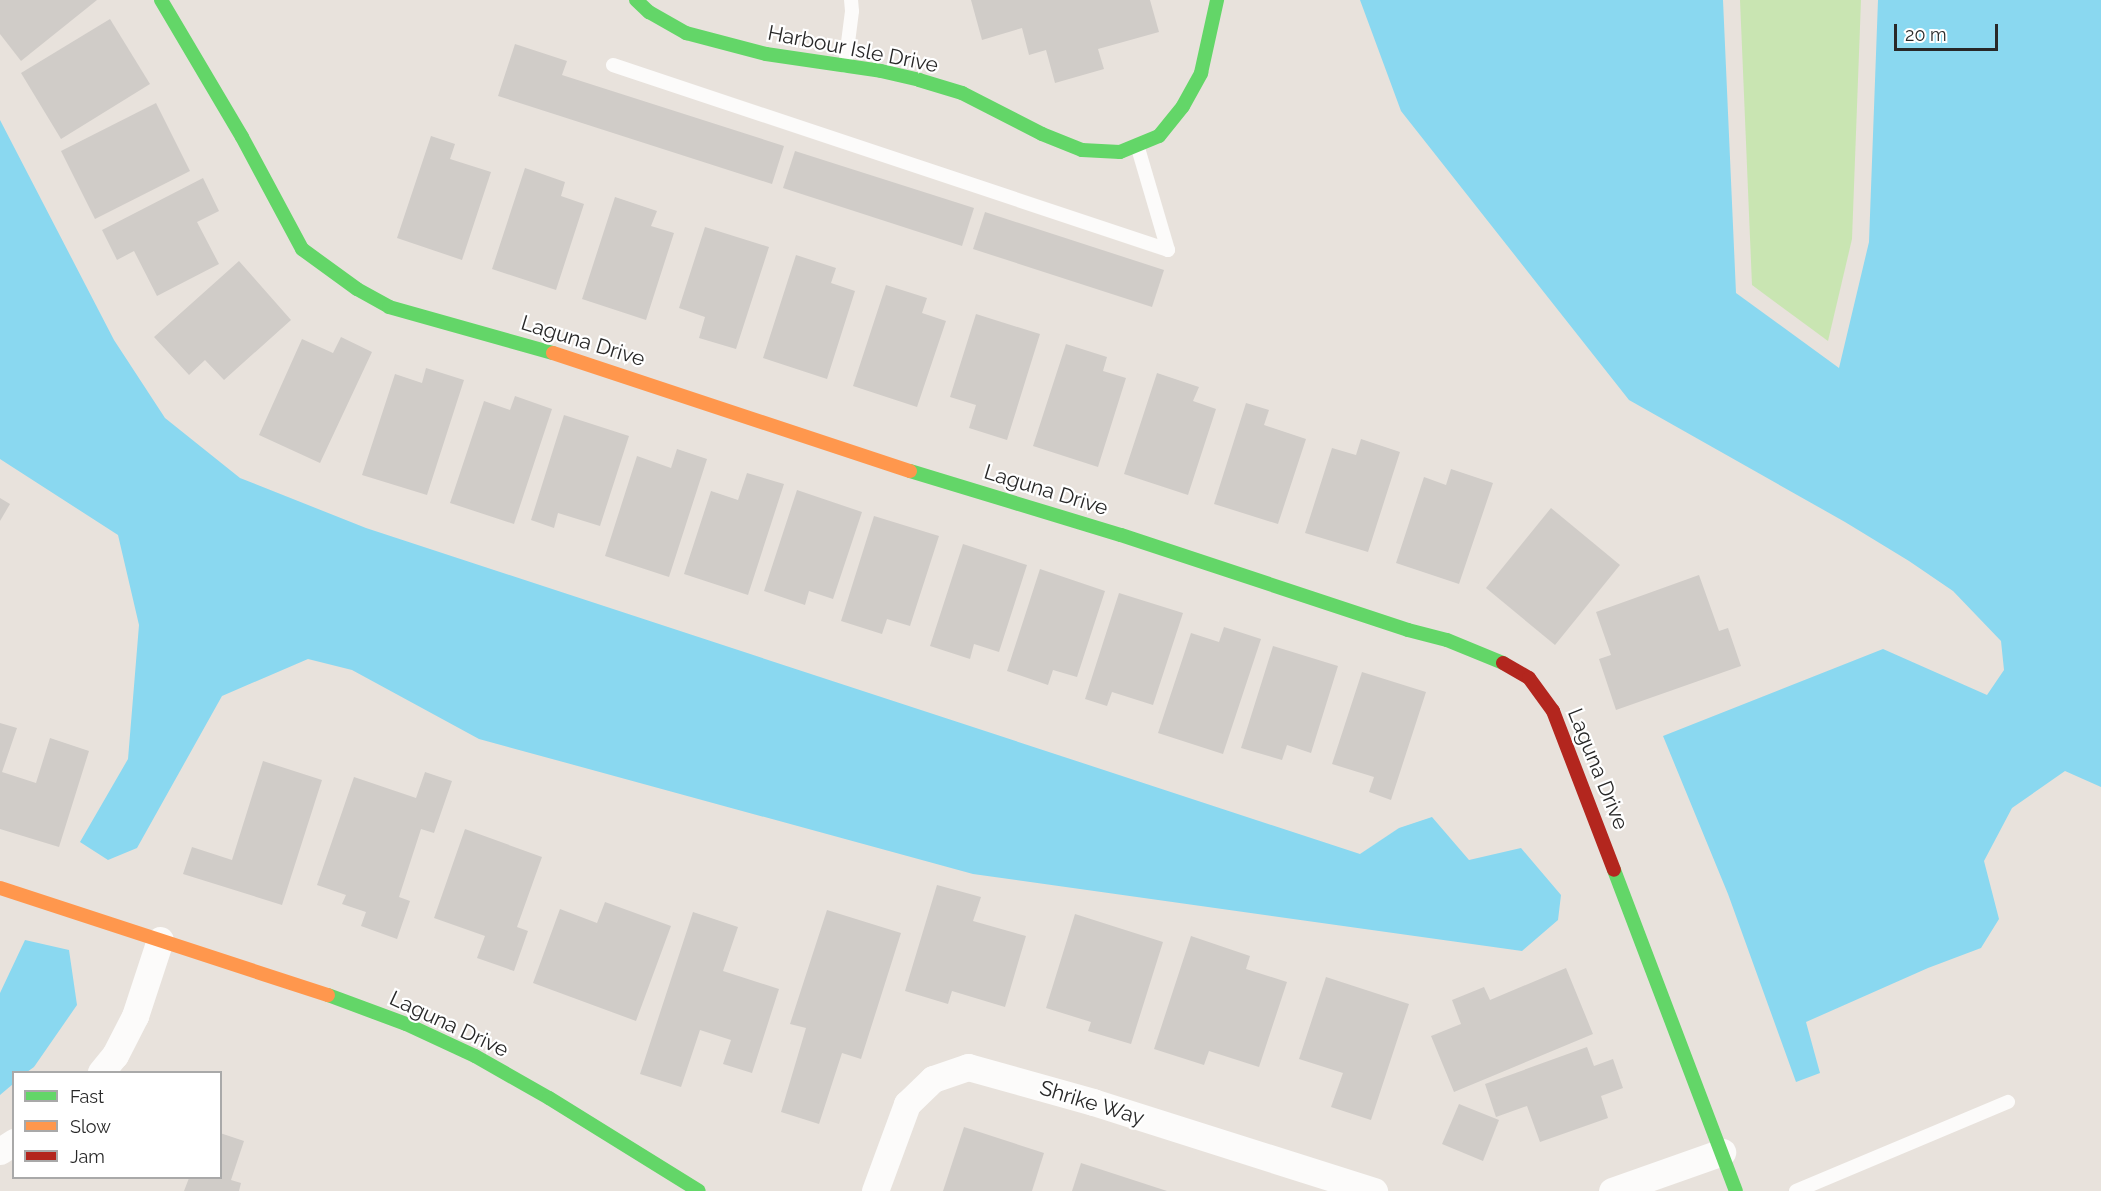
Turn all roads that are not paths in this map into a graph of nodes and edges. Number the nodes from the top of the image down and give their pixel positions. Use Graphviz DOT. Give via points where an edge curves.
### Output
graph roads {
  1 [pos="161,0"];
  2 [pos="636,0"];
  3 [pos="851,0"];
  4 [pos="1217,0"];
  5 [pos="613,65"];
  6 [pos="845,66"];
  7 [pos="1137,145"];
  8 [pos="0,888"];
  9 [pos="159,940"];
  10 [pos="102,1071"];
  11 [pos="2008,1102"];
  12 [pos="1722,1152"];
  13 [pos="699,1191"];
  14 [pos="875,1191"];
  15 [pos="1374,1191"];
  16 [pos="1612,1191"];
  17 [pos="1736,1191"];
  18 [pos="1796,1191"];
  1 -- 12 [label="street, Laguna Drive" via="302,249 389,307 540,349 849,453 1447,640 1488,655 1529,678 1553,711"];
  2 -- 6 [label="street, Harbour Isle Drive" via="686,33 766,54"];
  3 -- 6 [label="lane"];
  4 -- 7 [label="street, Harbour Isle Drive" via="1201,73 1184,106 1159,136"];
  5 -- 7 [label="lane" via="1168,250"];
  6 -- 7 [label="street, Harbour Isle Drive" via="962,93 1082,150 1120,152"];
  8 -- 9 [label="street, Laguna Drive"];
  9 -- 10 [label="street" via="135,1016 115,1055"];
  9 -- 13 [label="street, Laguna Drive" via="318,991 406,1024 475,1056"];
  11 -- 18 [label="lane"];
  12 -- 16 [label="street"];
  12 -- 17 [label="street, Laguna Drive"];
  14 -- 15 [label="street, Shrike Way" via="907,1104 933,1079 968,1067 1093,1102"];
}
